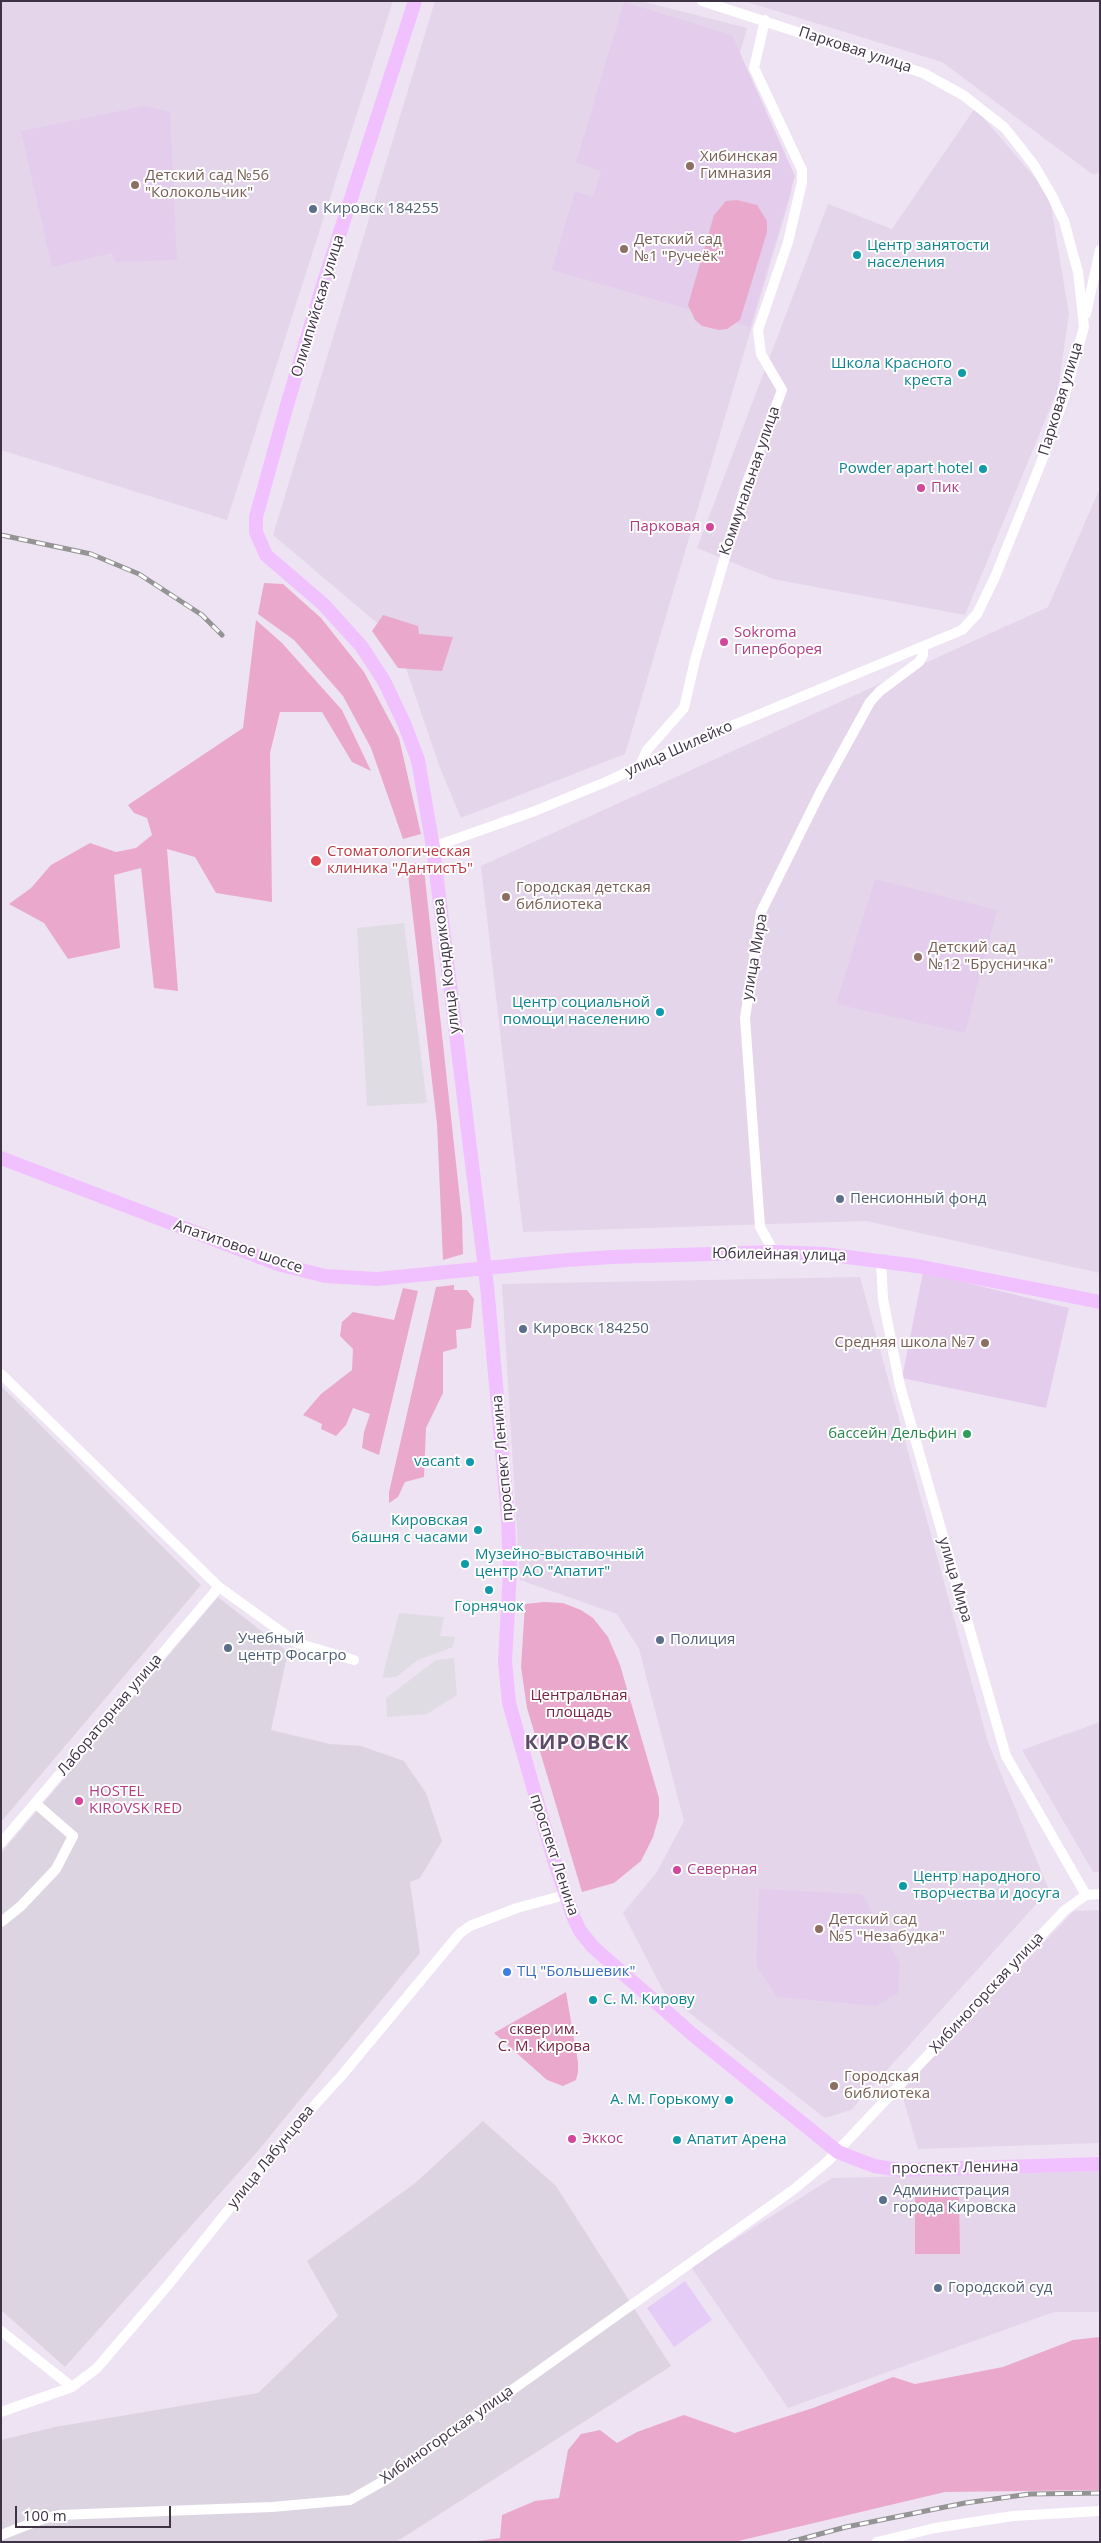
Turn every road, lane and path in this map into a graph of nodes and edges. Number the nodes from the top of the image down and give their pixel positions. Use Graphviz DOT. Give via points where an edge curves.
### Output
graph roads {
  1 [pos="415,1"];
  2 [pos="702,1"];
  3 [pos="765,20"];
  4 [pos="1100,250"];
  5 [pos="1084,327"];
  6 [pos="362,647"];
  7 [pos="923,648"];
  8 [pos="640,766"];
  9 [pos="433,847"];
  10 [pos="1,1158"];
  11 [pos="774,1252"];
  12 [pos="881,1261"];
  13 [pos="485,1268"];
  14 [pos="1100,1302"];
  15 [pos="1,1374"];
  16 [pos="219,1587"];
  17 [pos="354,1660"];
  18 [pos="35,1803"];
  19 [pos="1,1843"];
  20 [pos="1100,1894"];
  21 [pos="1086,1895"];
  22 [pos="567,1900"];
  23 [pos="1,1922"];
  24 [pos="838,2152"];
  25 [pos="1100,2164"];
  26 [pos="1,2331"];
  27 [pos="72,2387"];
  28 [pos="1,2412"];
  29 [pos="1100,2511"];
  30 [pos="1,2535"];
  31 [pos="877,2542"];
  1 -- 6 [label="street, Олимпийская улица" via="322,288 256,517 256,532 266,555 323,604"];
  2 -- 3 [label="street, Парковая улица"];
  3 -- 5 [label="street, Парковая улица" via="923,73 964,95 1005,128 1034,165 1064,221 1078,272"];
  3 -- 8 [label="street, Коммунальная улица" via="754,68 802,170 788,242 758,330 761,354 782,390 745,488 684,708 647,750"];
  4 -- 5 [label="street"];
  5 -- 7 [label="street, Парковая улица" via="1041,463 995,577 976,614 962,630"];
  6 -- 9 [label="street, улица Кондрикова" via="384,682 418,760"];
  7 -- 8 [label="street, улица Шилейко"];
  7 -- 11 [label="street, улица Мира" via="919,662 870,702 761,912 744,1018 760,1227"];
  8 -- 9 [label="street, улица Шилейко" via="535,812"];
  9 -- 13 [label="street, улица Кондрикова"];
  10 -- 13 [label="street, Апатитовое шоссе" via="278,1264 326,1276 378,1279"];
  11 -- 12 [label="street, Юбилейная улица"];
  11 -- 13 [label="street, Юбилейная улица" via="567,1260"];
  12 -- 14 [label="street, Юбилейная улица"];
  12 -- 21 [label="street, улица Мира" via="883,1299 900,1386 1006,1756"];
  13 -- 22 [label="street, проспект Ленина" via="508,1518 510,1571 505,1661 509,1703"];
  15 -- 16 [label="street"];
  16 -- 17 [label="street" via="297,1643"];
  16 -- 18 [label="street, Лабораторная улица"];
  18 -- 19 [label="street, Лабораторная улица"];
  18 -- 23 [label="street" via="73,1836 56,1869"];
  20 -- 21 [label="street"];
  21 -- 24 [label="street, Хибиногорская улица" via="1066,1910"];
  22 -- 24 [label="street, проспект Ленина" via="580,1931 612,1965"];
  22 -- 27 [label="street, улица Лабунцова" via="517,1908 470,1926 456,1938 294,2129 169,2284 97,2368"];
  24 -- 25 [label="street, проспект Ленина" via="874,2166 900,2170"];
  24 -- 30 [label="street, Хибиногорская улица" via="792,2190 410,2464 350,2500 272,2507 59,2515"];
  26 -- 27 [label="street"];
  27 -- 28 [label="street, улица Лабунцова"];
  29 -- 31 [label="street" via="1013,2516 935,2528"];
}
